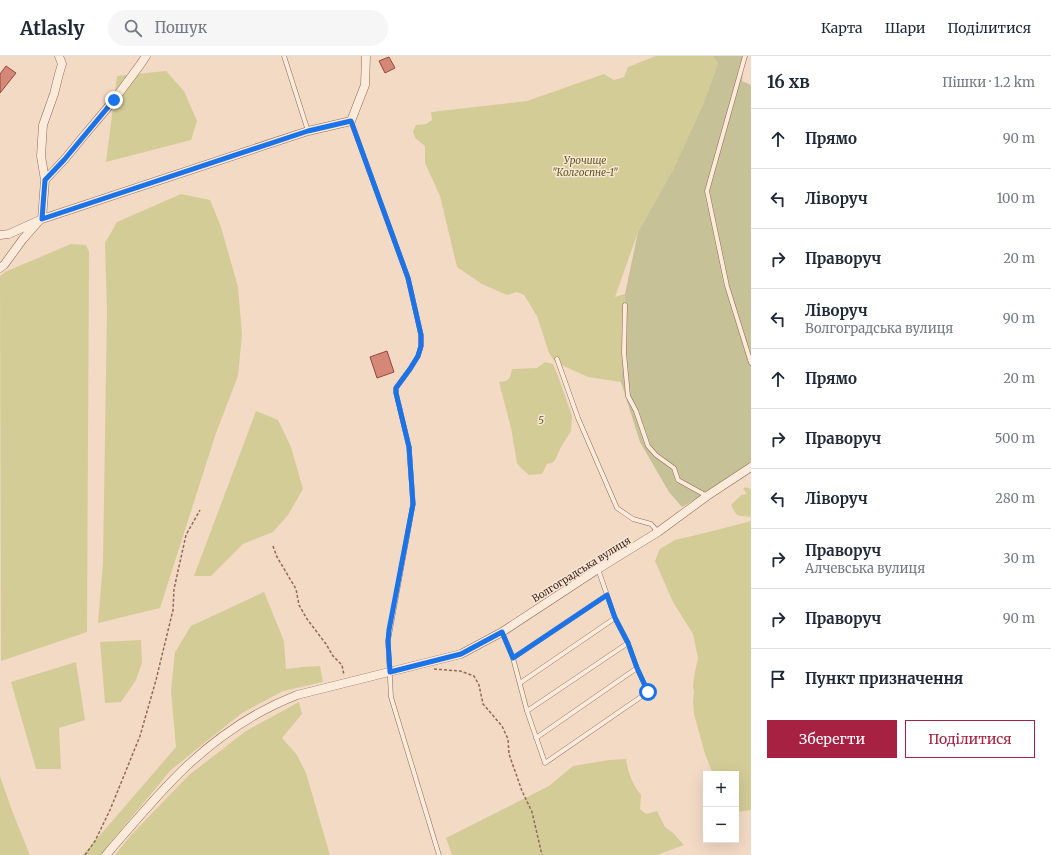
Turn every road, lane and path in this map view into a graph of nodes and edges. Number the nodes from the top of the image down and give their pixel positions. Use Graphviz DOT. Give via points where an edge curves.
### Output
graph roads {
  1 [pos="59,56"];
  2 [pos="146,56"];
  3 [pos="284,56"];
  4 [pos="366,56"];
  5 [pos="745,56"];
  6 [pos="351,121"];
  7 [pos="308,131"];
  8 [pos="45,180"];
  9 [pos="42,219"];
  10 [pos="0,235"];
  11 [pos="0,268"];
  12 [pos="625,305"];
  13 [pos="557,359"];
  14 [pos="751,363"];
  15 [pos="751,467"];
  16 [pos="707,496"];
  17 [pos="200,510"];
  18 [pos="658,532"];
  19 [pos="273,546"];
  20 [pos="598,569"];
  21 [pos="607,595"];
  22 [pos="615,618"];
  23 [pos="502,632"];
  24 [pos="628,643"];
  25 [pos="513,658"];
  26 [pos="637,668"];
  27 [pos="435,669"];
  28 [pos="390,672"];
  29 [pos="343,683"];
  30 [pos="520,683"];
  31 [pos="527,711"];
  32 [pos="536,738"];
  33 [pos="85,855"];
  34 [pos="106,855"];
  35 [pos="439,855"];
  36 [pos="542,855"];
  1 -- 8 [label="street" via="62,64 43,125 41,156"];
  2 -- 8 [label="street" via="114,100"];
  3 -- 7 [label="lane"];
  4 -- 6 [label="street" via="365,85"];
  5 -- 14 [label="lane" via="707,191 727,286"];
  6 -- 7 [label="street"];
  6 -- 28 [label="lane" via="408,278 421,335 418,356 396,388 409,447 413,504 389,630"];
  7 -- 9 [label="street"];
  8 -- 9 [label="street"];
  9 -- 10 [label="street" via="9,234"];
  9 -- 11 [label="street"];
  12 -- 16 [label="lane" via="624,353 628,396 648,446 674,468 678,480"];
  13 -- 18 [label="lane" via="578,418 617,508 633,519 651,524"];
  15 -- 16 [label="street, Волгоградська вулиця"];
  16 -- 18 [label="street, Волгоградська вулиця"];
  17 -- 33 [label="path" via="186,535 174,589 173,610 140,736 110,810"];
  18 -- 20 [label="street, Волгоградська вулиця"];
  19 -- 29 [label="path" via="296,589 299,605 307,619 342,665"];
  20 -- 21 [label="lane"];
  20 -- 23 [label="street, Волгоградська вулиця"];
  21 -- 22 [label="lane"];
  21 -- 25 [label="lane"];
  22 -- 24 [label="lane"];
  22 -- 30 [label="lane"];
  23 -- 25 [label="lane"];
  23 -- 28 [label="street, Волгоградська вулиця" via="461,654"];
  24 -- 26 [label="lane"];
  24 -- 31 [label="lane"];
  25 -- 30 [label="lane"];
  26 -- 32 [label="lane"];
  26 -- 32 [label="lane" via="648,692 545,763"];
  27 -- 36 [label="path" via="460,671 474,676 479,685 483,704 502,726 508,739 509,754 532,812"];
  28 -- 29 [label="street, Волгоградська вулиця"];
  28 -- 35 [label="lane" via="391,697"];
  29 -- 34 [label="street, Волгоградська вулиця" via="277,702 220,737 187,765"];
  30 -- 31 [label="lane"];
  31 -- 32 [label="lane"];
}
